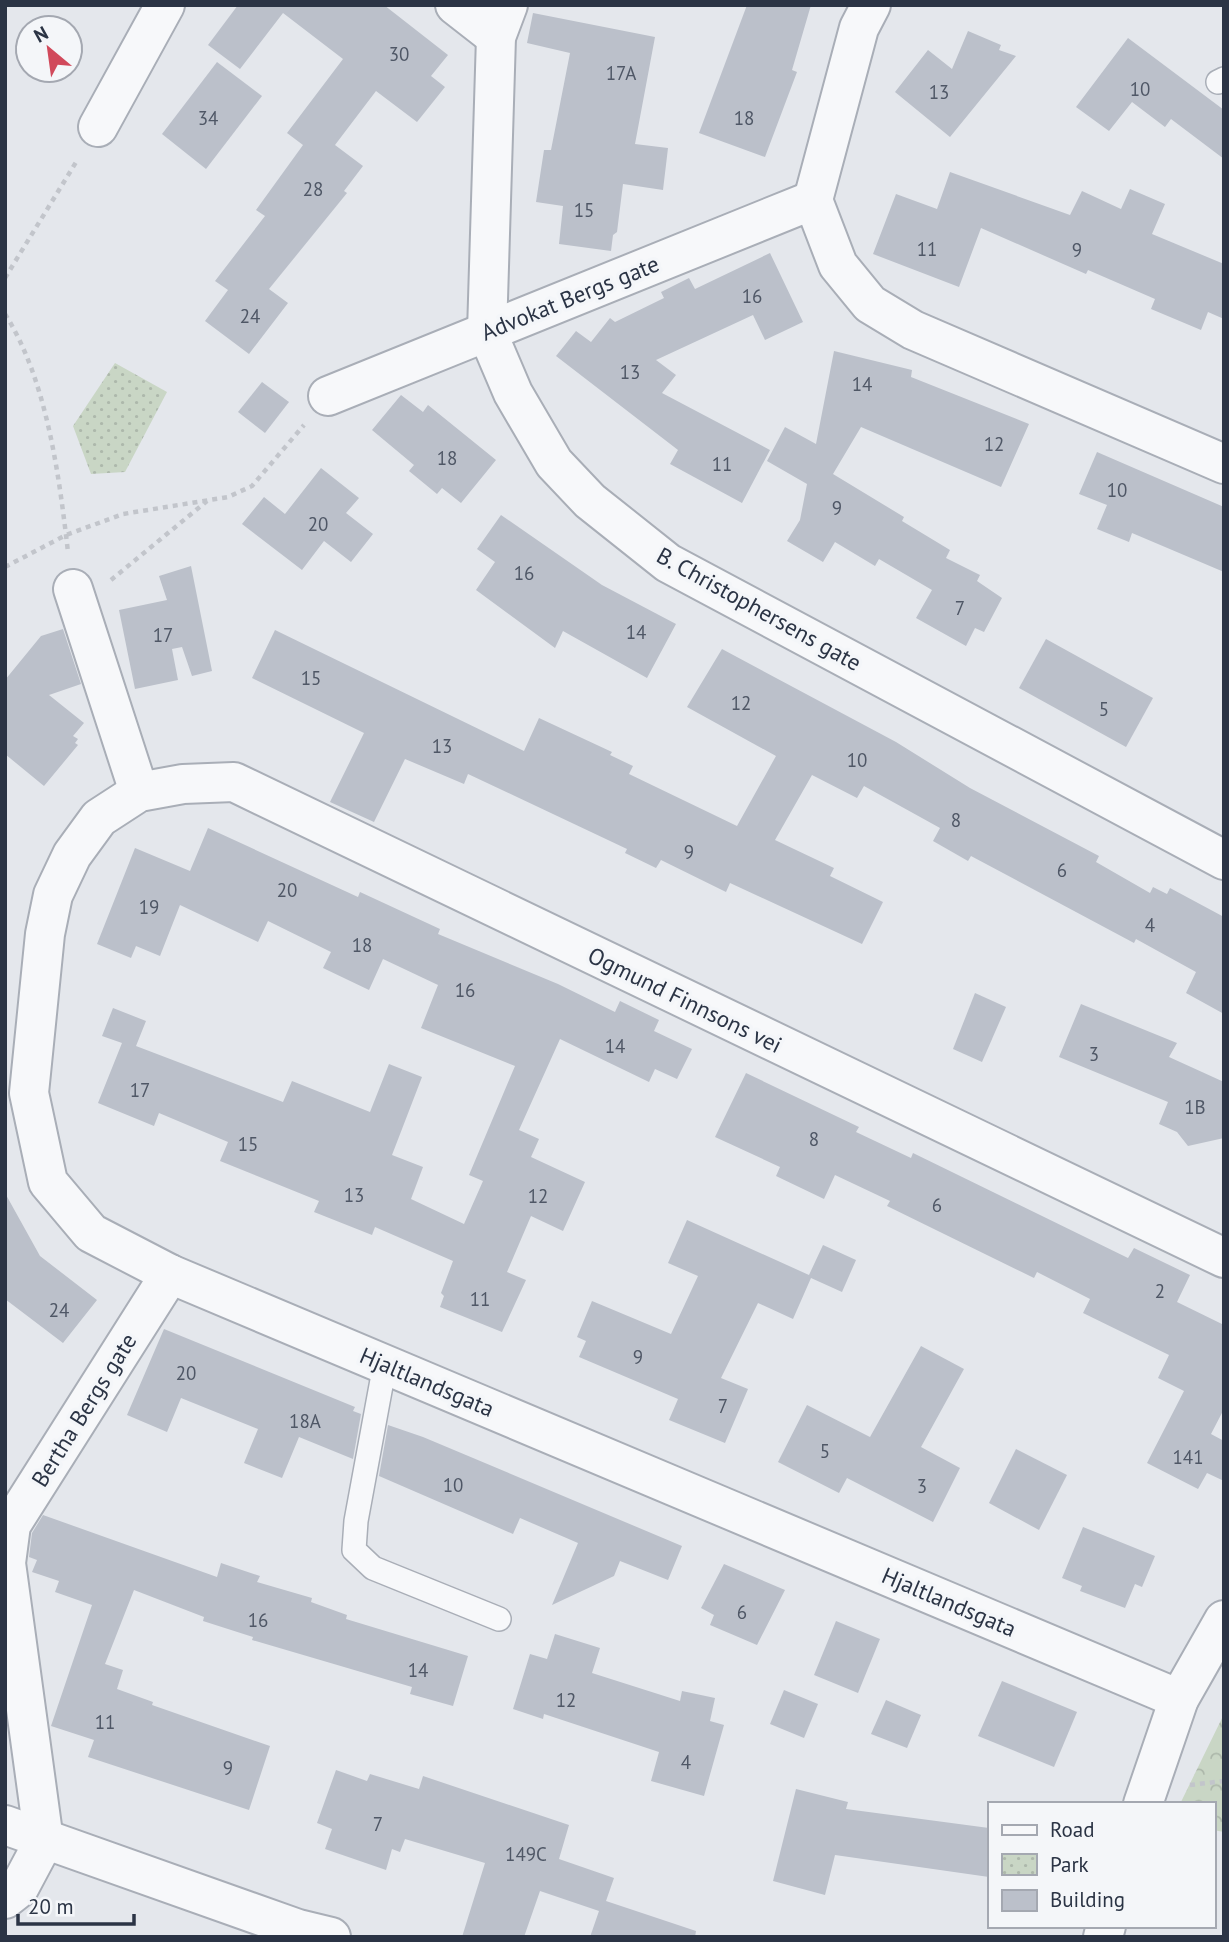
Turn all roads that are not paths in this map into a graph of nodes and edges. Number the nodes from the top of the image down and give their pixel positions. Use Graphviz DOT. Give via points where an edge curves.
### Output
graph roads {
  1 [pos="165,5"];
  2 [pos="455,5"];
  3 [pos="871,5"];
  4 [pos="502,21"];
  5 [pos="98,127"];
  6 [pos="813,200"];
  7 [pos="487,332"];
  8 [pos="328,396"];
  9 [pos="1224,464"];
  10 [pos="75,598"];
  11 [pos="139,792"];
  12 [pos="99,818"];
  13 [pos="1224,860"];
  14 [pos="1224,1258"];
  15 [pos="170,1274"];
  16 [pos="385,1364"];
  17 [pos="499,1619"];
  18 [pos="1224,1620"];
  19 [pos="1179,1699"];
  20 [pos="1144,1802"];
  21 [pos="5,1825"];
  22 [pos="44,1841"];
  23 [pos="5,1899"];
  24 [pos="309,1934"];
  1 -- 5 [label="street"];
  2 -- 4 [label="street, B. Christophersens gate"];
  3 -- 6 [label="street" via="859,28"];
  4 -- 7 [label="street, B. Christophersens gate"];
  6 -- 7 [label="street, Advokat Bergs gate"];
  6 -- 9 [label="street" via="838,265 870,304 913,330"];
  7 -- 8 [label="street, Advokat Bergs gate"];
  7 -- 13 [label="street, B. Christophersens gate" via="513,393 554,463 590,501 668,563"];
  10 -- 11 [label="street"];
  11 -- 12 [label="street, Ogmund Finnsons vei"];
  11 -- 14 [label="street, Ogmund Finnsons vei" via="234,782"];
  12 -- 15 [label="street, Hjaltlandsgata" via="72,855 53,895 29,1093 48,1182 91,1233"];
  15 -- 16 [label="street, Hjaltlandsgata"];
  15 -- 22 [label="street, Bertha Bergs gate" via="11,1525 6,1563"];
  16 -- 17 [label="lane" via="354,1550 373,1568"];
  16 -- 19 [label="street, Hjaltlandsgata"];
  18 -- 19 [label="street"];
  19 -- 20 [label="street"];
  21 -- 22 [label="street"];
  22 -- 23 [label="street" via="19,1888"];
  22 -- 24 [label="street"];
}
